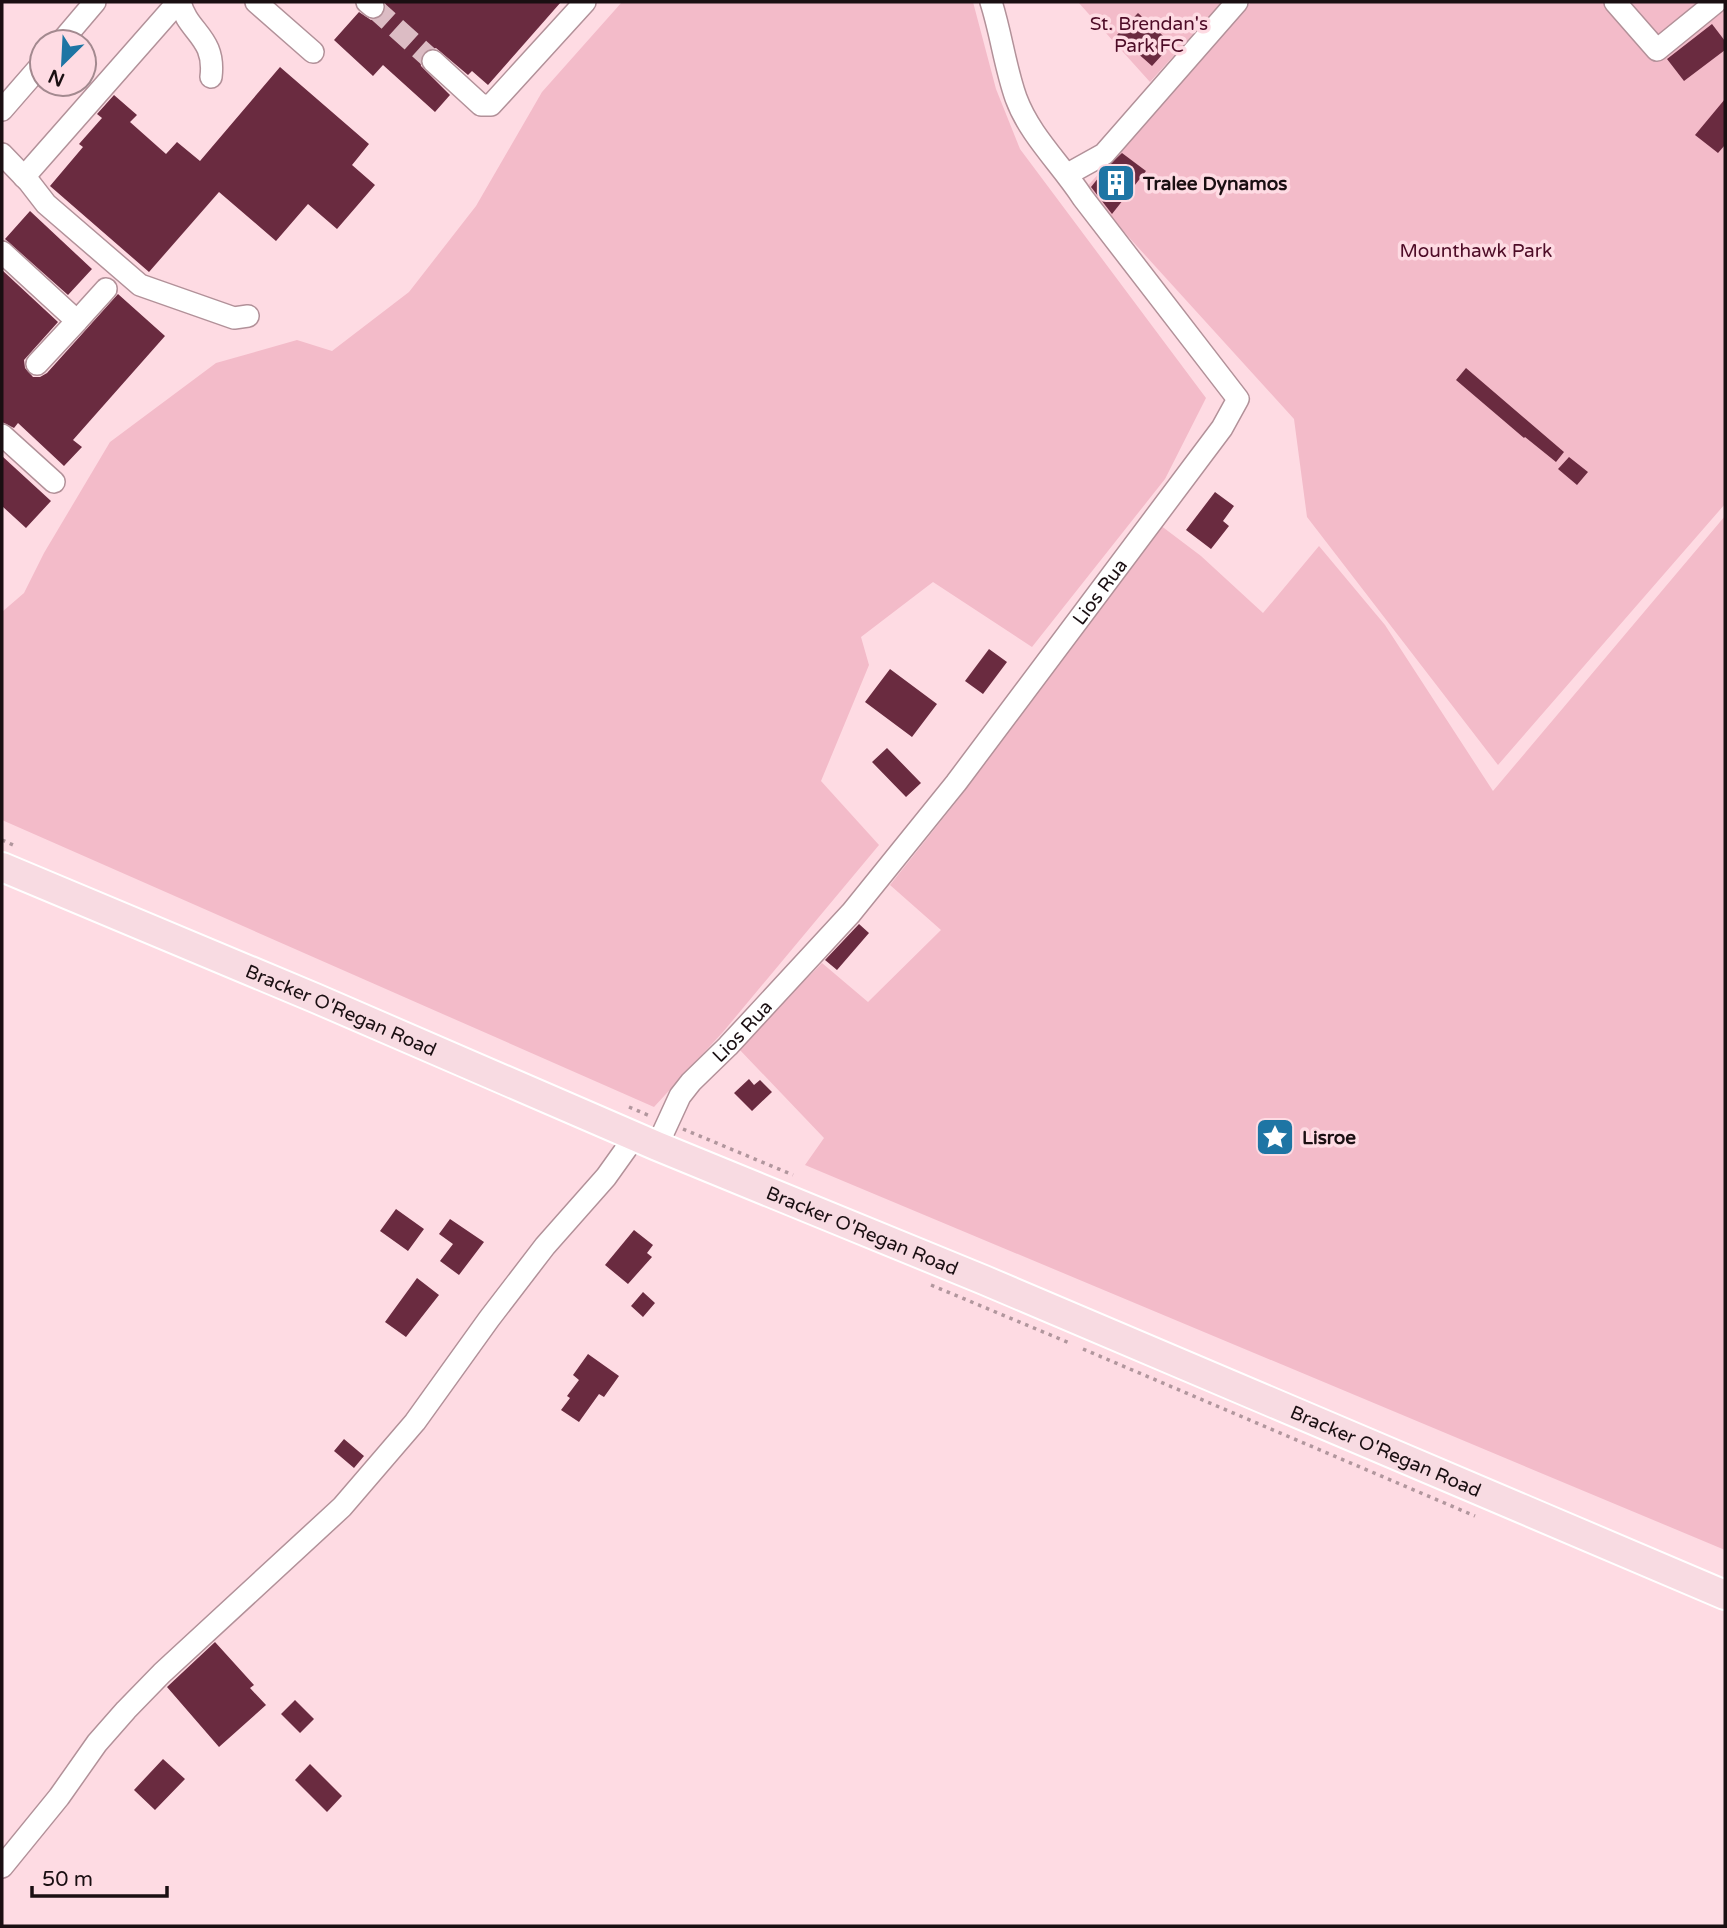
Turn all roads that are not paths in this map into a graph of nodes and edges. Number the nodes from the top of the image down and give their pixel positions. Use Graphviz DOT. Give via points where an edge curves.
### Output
graph roads {
  1 [pos="95,2"];
  2 [pos="179,2"];
  3 [pos="256,2"];
  4 [pos="585,2"];
  5 [pos="991,2"];
  6 [pos="1237,2"];
  7 [pos="1615,2"];
  8 [pos="1716,2"];
  9 [pos="73,28"];
  10 [pos="313,52"];
  11 [pos="432,61"];
  12 [pos="211,77"];
  13 [pos="28,80"];
  14 [pos="2,110"];
  15 [pos="2,154"];
  16 [pos="1068,174"];
  17 [pos="24,177"];
  18 [pos="2,252"];
  19 [pos="106,289"];
  20 [pos="248,316"];
  21 [pos="77,321"];
  22 [pos="37,364"];
  23 [pos="2,435"];
  24 [pos="54,482"];
  25 [pos="2,866"];
  26 [pos="644,1140"];
  27 [pos="1725,1595"];
  28 [pos="2,1867"];
  1 -- 9 [label="street"];
  2 -- 12 [label="street" via="210,51"];
  2 -- 17 [label="street"];
  3 -- 10 [label="street"];
  4 -- 11 [label="street" via="491,105 481,105"];
  5 -- 16 [label="street, Lios Rua" via="1016,99 1041,144"];
  6 -- 16 [label="street" via="1104,154"];
  7 -- 8 [label="street" via="1657,50"];
  13 -- 14 [label="street"];
  15 -- 17 [label="street"];
  16 -- 26 [label="street, Lios Rua" via="1238,398 1222,428 956,783 851,913 691,1082"];
  17 -- 20 [label="street" via="46,204 140,285 234,318"];
  18 -- 21 [label="street"];
  19 -- 21 [label="street"];
  21 -- 22 [label="street"];
  23 -- 24 [label="street"];
  25 -- 26 [label="main road, Bracker O'Regan Road"];
  26 -- 27 [label="main road, Bracker O'Regan Road"];
  26 -- 28 [label="street" via="626,1149 545,1246 407,1431 342,1507 125,1710"];
}
